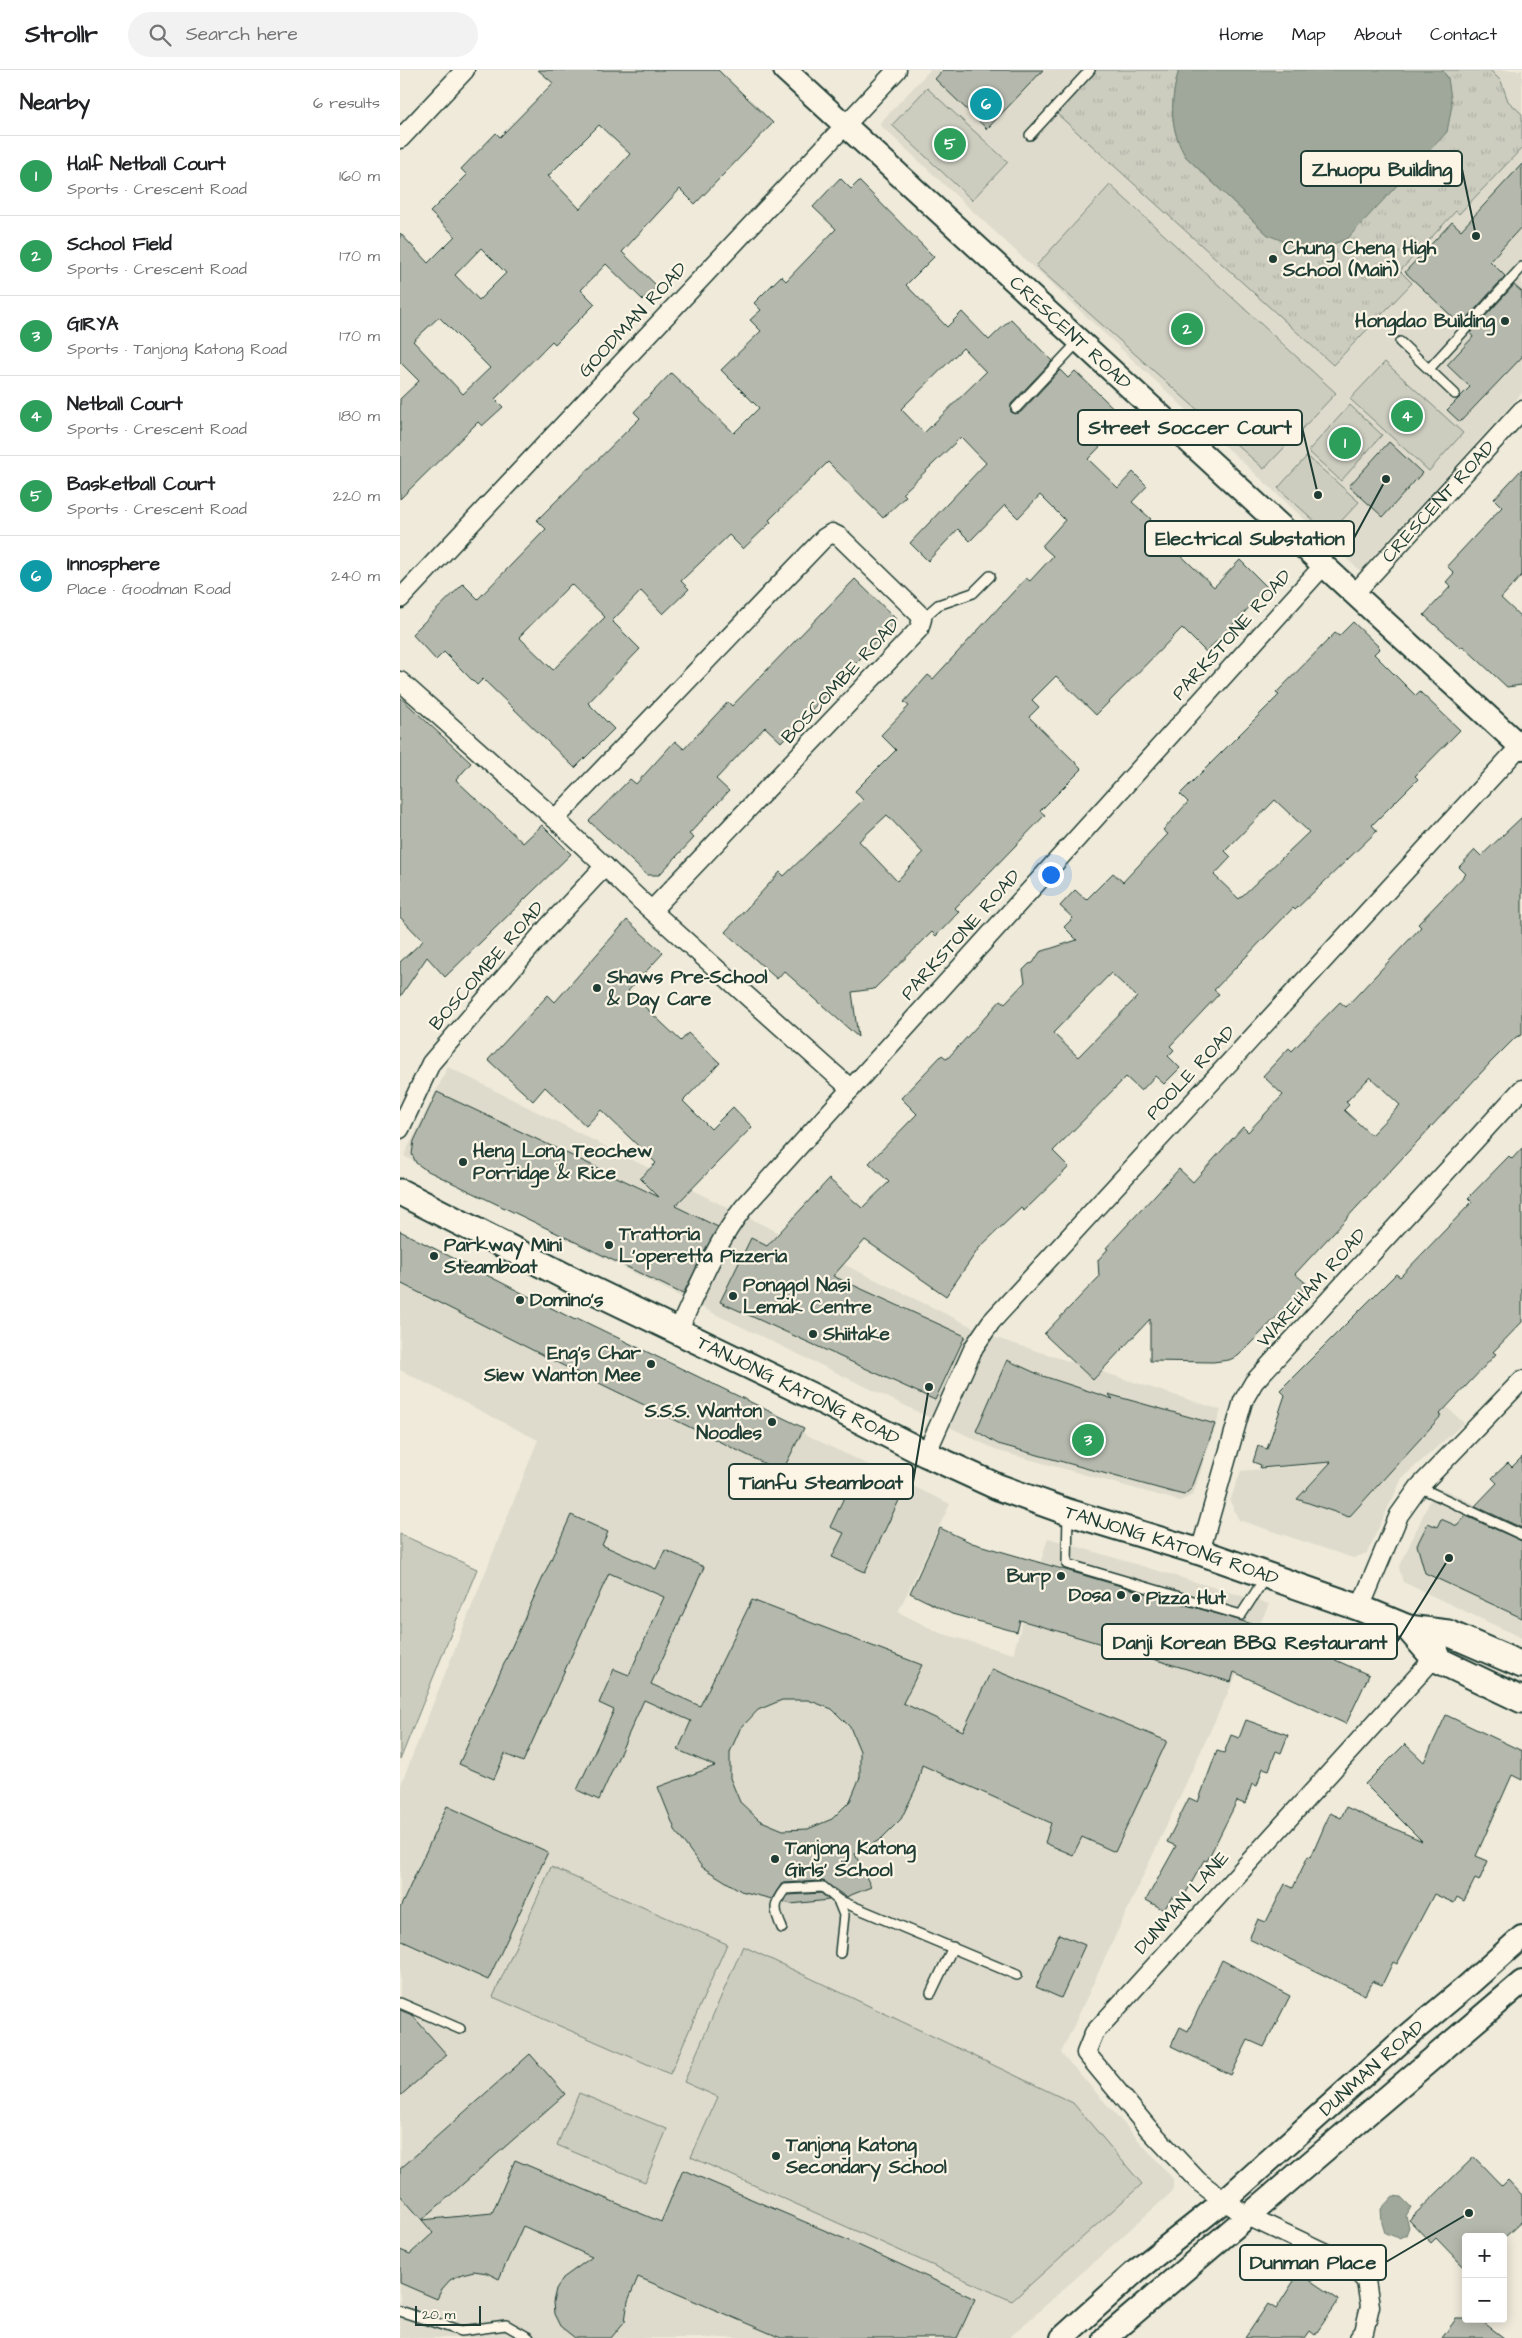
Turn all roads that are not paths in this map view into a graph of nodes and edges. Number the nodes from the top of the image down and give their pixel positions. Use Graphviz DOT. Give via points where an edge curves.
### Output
graph roads {
  1 [pos="465,70"];
  2 [pos="785,70"];
  3 [pos="897,70"];
  4 [pos="1090,70"];
  5 [pos="845,126"];
  6 [pos="1030,135"];
  7 [pos="400,139"];
  8 [pos="1522,267"];
  9 [pos="1079,341"];
  10 [pos="1400,342"];
  11 [pos="1429,369"];
  12 [pos="1455,394"];
  13 [pos="1016,408"];
  14 [pos="1522,410"];
  15 [pos="1323,566"];
  16 [pos="990,576"];
  17 [pos="1354,594"];
  18 [pos="400,599"];
  19 [pos="922,620"];
  20 [pos="400,681"];
  21 [pos="1521,746"];
  22 [pos="555,819"];
  23 [pos="605,866"];
  24 [pos="652,910"];
  25 [pos="850,1089"];
  26 [pos="1522,1089"];
  27 [pos="400,1129"];
  28 [pos="400,1192"];
  29 [pos="678,1331"];
  30 [pos="1522,1380"];
  31 [pos="926,1454"];
  32 [pos="1418,1487"];
  33 [pos="1068,1512"];
  34 [pos="1522,1535"];
  35 [pos="1200,1552"];
  36 [pos="1266,1575"];
  37 [pos="1360,1608"];
  38 [pos="1408,1628"];
  39 [pos="1448,1633"];
  40 [pos="1434,1658"];
  41 [pos="1522,1664"];
  42 [pos="1522,1700"];
  43 [pos="838,1900"];
  44 [pos="782,1928"];
  45 [pos="1522,1937"];
  46 [pos="953,1947"];
  47 [pos="840,1953"];
  48 [pos="1017,1975"];
  49 [pos="1522,1982"];
  50 [pos="931,1993"];
  51 [pos="400,2003"];
  52 [pos="460,2030"];
  53 [pos="1224,2201"];
  54 [pos="1248,2216"];
  55 [pos="400,2311"];
  56 [pos="460,2335"];
  57 [pos="529,2338"];
  58 [pos="1062,2338"];
  59 [pos="1105,2338"];
  60 [pos="1359,2338"];
  1 -- 7 [label="street"];
  2 -- 5 [label="street, CRESCENT ROAD"];
  3 -- 5 [label="street, GOODMAN ROAD"];
  4 -- 6 [label="lane"];
  5 -- 9 [label="street, CRESCENT ROAD"];
  5 -- 18 [label="street, GOODMAN ROAD"];
  8 -- 11 [label="lane"];
  9 -- 13 [label="lane"];
  9 -- 15 [label="street, CRESCENT ROAD"];
  10 -- 11 [label="lane"];
  11 -- 12 [label="lane"];
  14 -- 17 [label="street, CRESCENT ROAD"];
  15 -- 17 [label="street, CRESCENT ROAD"];
  15 -- 25 [label="street, PARKSTONE ROAD"];
  16 -- 19 [label="lane" via="973,593 938,605"];
  17 -- 21 [label="street, CRESCENT ROAD"];
  19 -- 22 [label="street, BOSCOMBE ROAD" via="836,533 827,535"];
  19 -- 24 [label="street, BOSCOMBE ROAD" via="919,629"];
  20 -- 22 [label="street"];
  21 -- 31 [label="street, POOLE ROAD" via="986,1328 974,1347"];
  22 -- 23 [label="street"];
  23 -- 24 [label="street"];
  23 -- 27 [label="street, BOSCOMBE ROAD" via="431,1063"];
  24 -- 25 [label="street"];
  25 -- 29 [label="street, PARKSTONE ROAD" via="730,1225"];
  26 -- 35 [label="street, WAREHAM ROAD" via="1254,1382 1243,1401"];
  28 -- 29 [label="main road, TANJONG KATONG ROAD"];
  29 -- 31 [label="main road, TANJONG KATONG ROAD"];
  30 -- 32 [label="street"];
  31 -- 33 [label="main road, TANJONG KATONG ROAD" via="998,1487"];
  32 -- 34 [label="lane"];
  32 -- 37 [label="street" via="1399,1515"];
  33 -- 35 [label="main road, TANJONG KATONG ROAD"];
  33 -- 36 [label="lane" via="1067,1564 1242,1615"];
  35 -- 36 [label="main road, TANJONG KATONG ROAD"];
  36 -- 37 [label="main road, TANJONG KATONG ROAD"];
  37 -- 38 [label="main road, TANJONG KATONG ROAD"];
  38 -- 39 [label="main road, TANJONG KATONG ROAD"];
  38 -- 40 [label="main road, TANJONG KATONG ROAD"];
  39 -- 40 [label="street, DUNMAN LANE"];
  39 -- 41 [label="main road, TANJONG KATONG ROAD"];
  40 -- 42 [label="main road, TANJONG KATONG ROAD"];
  40 -- 53 [label="street, DUNMAN LANE" via="1094,2032 1086,2053 1148,2128 1198,2181"];
  43 -- 44 [label="lane" via="823,1887 786,1890 777,1900 776,1913"];
  43 -- 46 [label="lane"];
  43 -- 47 [label="lane" via="844,1915"];
  45 -- 53 [label="street, DUNMAN ROAD"];
  46 -- 48 [label="lane"];
  46 -- 50 [label="lane"];
  49 -- 54 [label="street, DUNMAN ROAD"];
  51 -- 52 [label="lane"];
  53 -- 54 [label="street"];
  53 -- 58 [label="street, DUNMAN ROAD" via="1136,2271"];
  54 -- 59 [label="street, DUNMAN ROAD"];
  54 -- 60 [label="street" via="1351,2265 1366,2281 1370,2306 1364,2332"];
  55 -- 56 [label="lane"];
  56 -- 57 [label="lane" via="506,2324"];
}
